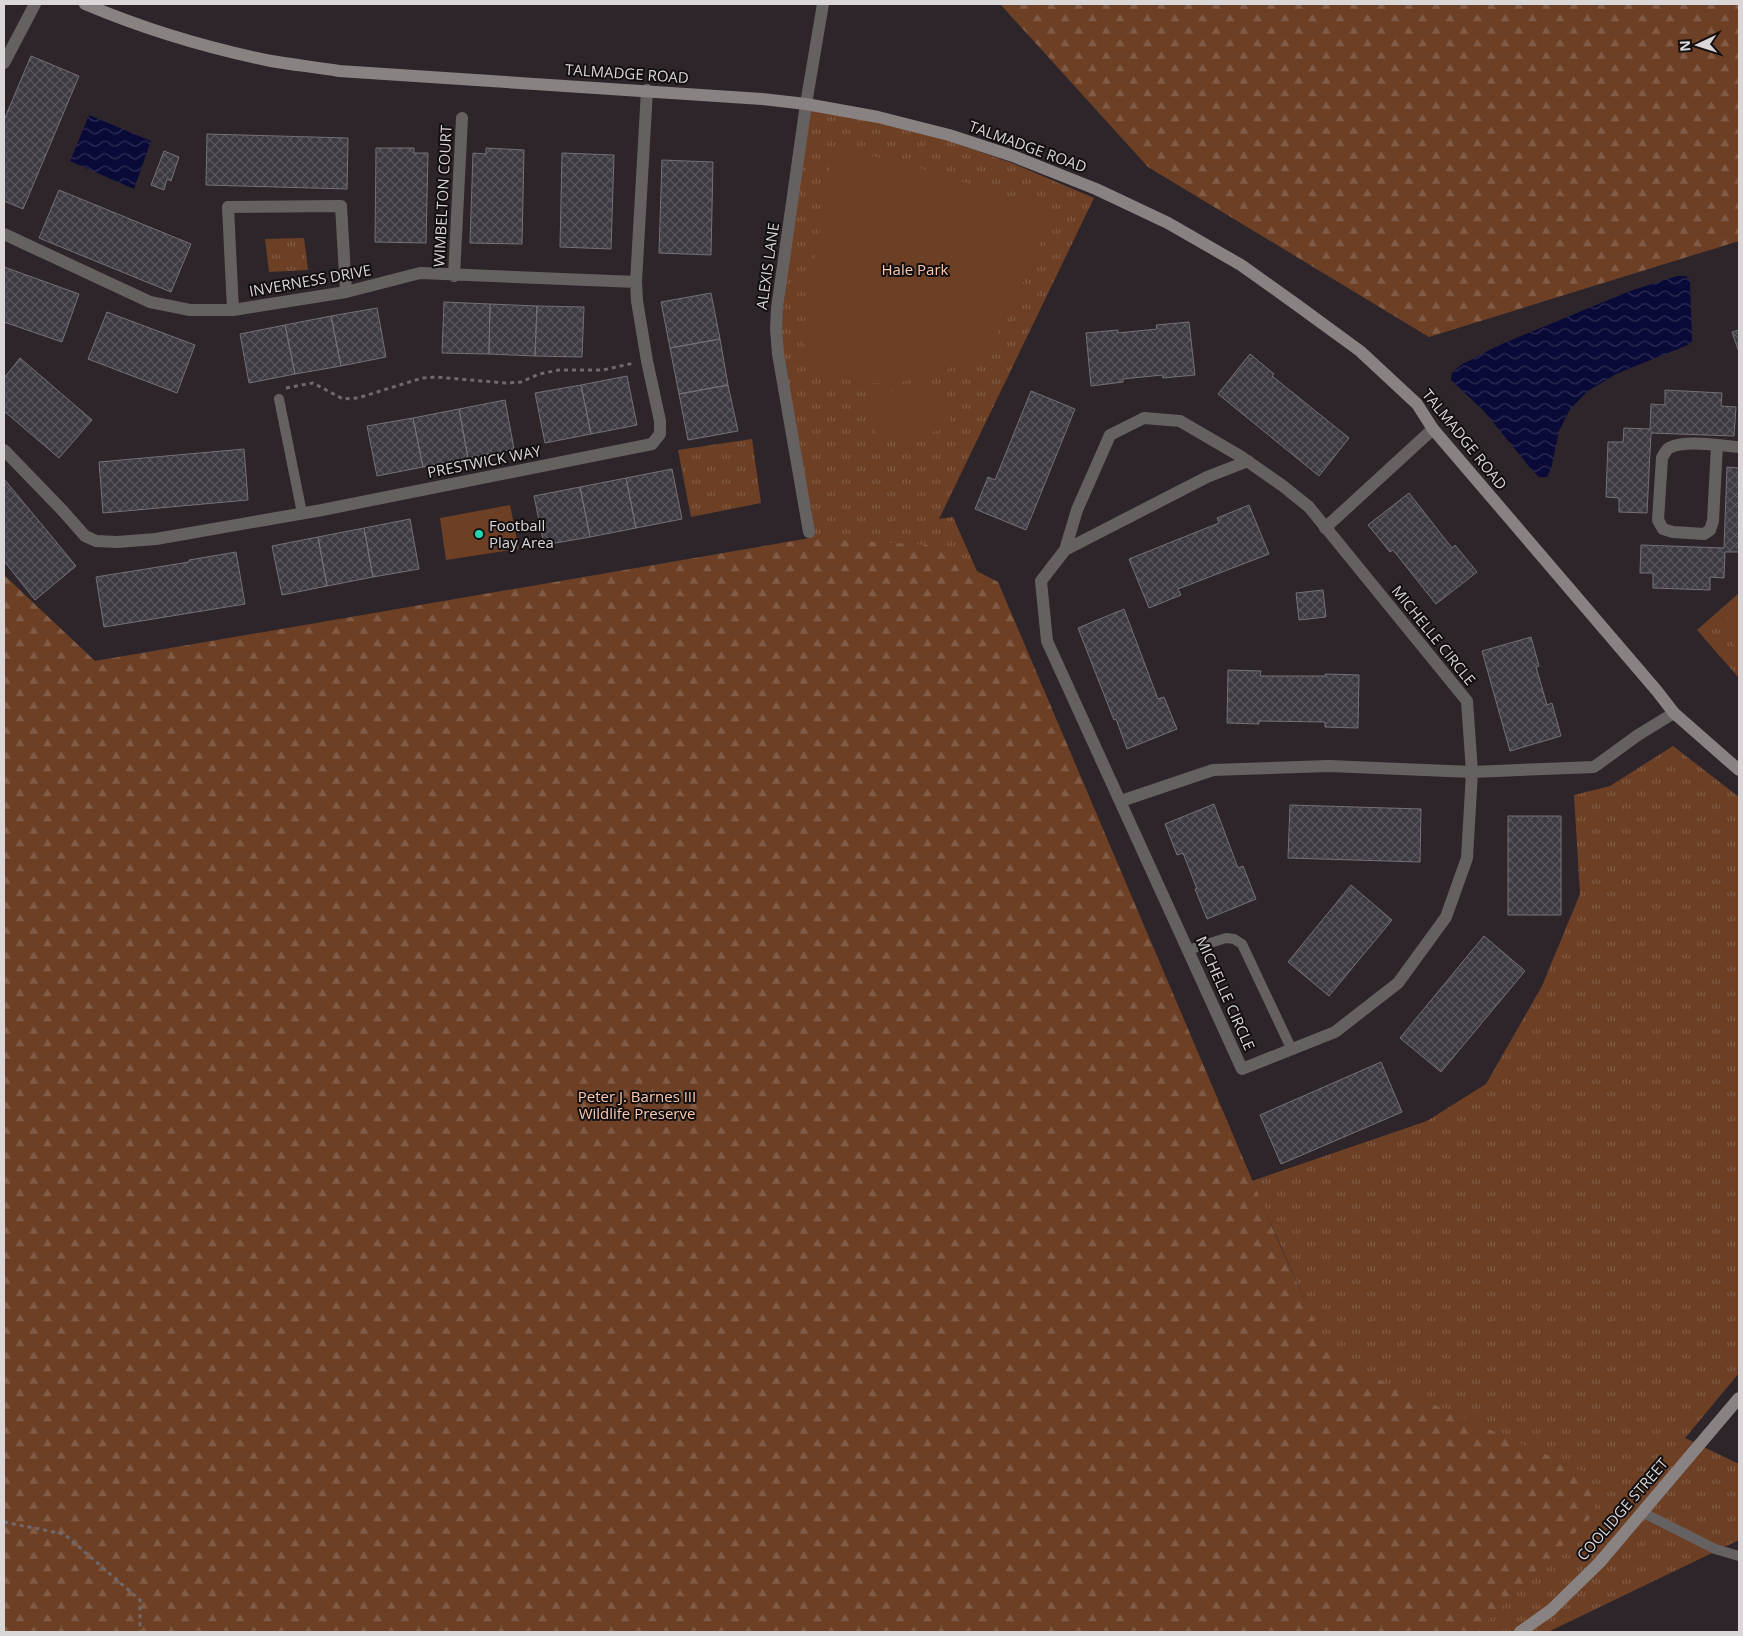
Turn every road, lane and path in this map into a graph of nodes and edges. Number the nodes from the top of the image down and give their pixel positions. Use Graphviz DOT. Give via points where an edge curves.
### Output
graph roads {
  1 [pos="35,4"];
  2 [pos="85,4"];
  3 [pos="823,4"];
  4 [pos="4,63"];
  5 [pos="648,90"];
  6 [pos="806,104"];
  7 [pos="462,118"];
  8 [pos="4,234"];
  9 [pos="454,276"];
  10 [pos="636,282"];
  11 [pos="346,292"];
  12 [pos="233,310"];
  13 [pos="647,361"];
  14 [pos="279,399"];
  15 [pos="1433,429"];
  16 [pos="1717,445"];
  17 [pos="1739,447"];
  18 [pos="4,450"];
  19 [pos="1248,461"];
  20 [pos="302,513"];
  21 [pos="1325,528"];
  22 [pos="809,532"];
  23 [pos="1065,550"];
  24 [pos="1674,713"];
  25 [pos="1739,770"];
  26 [pos="1472,772"];
  27 [pos="1120,801"];
  28 [pos="1188,950"];
  29 [pos="1292,1050"];
  30 [pos="1739,1398"];
  31 [pos="1642,1512"];
  32 [pos="4,1522"];
  33 [pos="1737,1554"];
  34 [pos="140,1632"];
  35 [pos="1520,1632"];
  1 -- 4 [label="street"];
  2 -- 5 [label="street, TALMADGE ROAD" via="215,48 272,61 338,71"];
  3 -- 6 [label="street, ALEXIS LANE"];
  5 -- 6 [label="street, TALMADGE ROAD"];
  5 -- 10 [label="street, PRESTWICK WAY"];
  6 -- 15 [label="street, TALMADGE ROAD" via="878,117 1013,156 1096,189 1168,223 1241,265 1360,352 1417,404"];
  6 -- 22 [label="street, ALEXIS LANE" via="776,329"];
  7 -- 9 [label="street, WIMBELTON COURT"];
  8 -- 12 [label="street, INVERNESS DRIVE" via="150,302 190,310"];
  9 -- 10 [label="street, INVERNESS DRIVE"];
  9 -- 11 [label="street, INVERNESS DRIVE" via="420,273"];
  10 -- 13 [label="street, PRESTWICK WAY"];
  11 -- 12 [label="street, INVERNESS DRIVE"];
  11 -- 12 [label="street" via="341,206 228,206"];
  13 -- 14 [label="path" via="603,370 559,370 521,382 422,378 358,398 343,399 313,383 277,390"];
  13 -- 20 [label="street, PRESTWICK WAY" via="660,421 660,434 652,444"];
  14 -- 20 [label="lane"];
  15 -- 21 [label="street"];
  15 -- 24 [label="street, TALMADGE ROAD"];
  16 -- 16 [label="street" via="1680,444 1667,449 1662,458 1658,520 1663,530 1704,534 1710,530"];
  16 -- 17 [label="street"];
  18 -- 20 [label="street, PRESTWICK WAY" via="85,536 96,541 156,539"];
  19 -- 21 [label="street, MICHELLE CIRCLE" via="1309,507"];
  19 -- 23 [label="street, MICHELLE CIRCLE" via="1208,477"];
  19 -- 23 [label="street, MICHELLE CIRCLE" via="1180,421 1144,418 1110,435 1077,510"];
  21 -- 26 [label="street, MICHELLE CIRCLE" via="1467,701"];
  23 -- 27 [label="street, MICHELLE CIRCLE" via="1041,581 1047,641"];
  24 -- 25 [label="street, TALMADGE ROAD"];
  24 -- 26 [label="street" via="1594,767"];
  26 -- 27 [label="street" via="1330,766 1213,770"];
  26 -- 29 [label="street, MICHELLE CIRCLE" via="1467,858 1446,917 1398,983 1335,1032"];
  27 -- 28 [label="street, MICHELLE CIRCLE"];
  28 -- 29 [label="lane" via="1226,938 1242,944"];
  28 -- 29 [label="street, MICHELLE CIRCLE" via="1242,1070"];
  30 -- 31 [label="street, COOLIDGE STREET"];
  31 -- 33 [label="lane" via="1715,1550"];
  31 -- 35 [label="street, COOLIDGE STREET" via="1600,1562 1551,1610"];
  32 -- 34 [label="path" via="64,1534 140,1600"];
}
